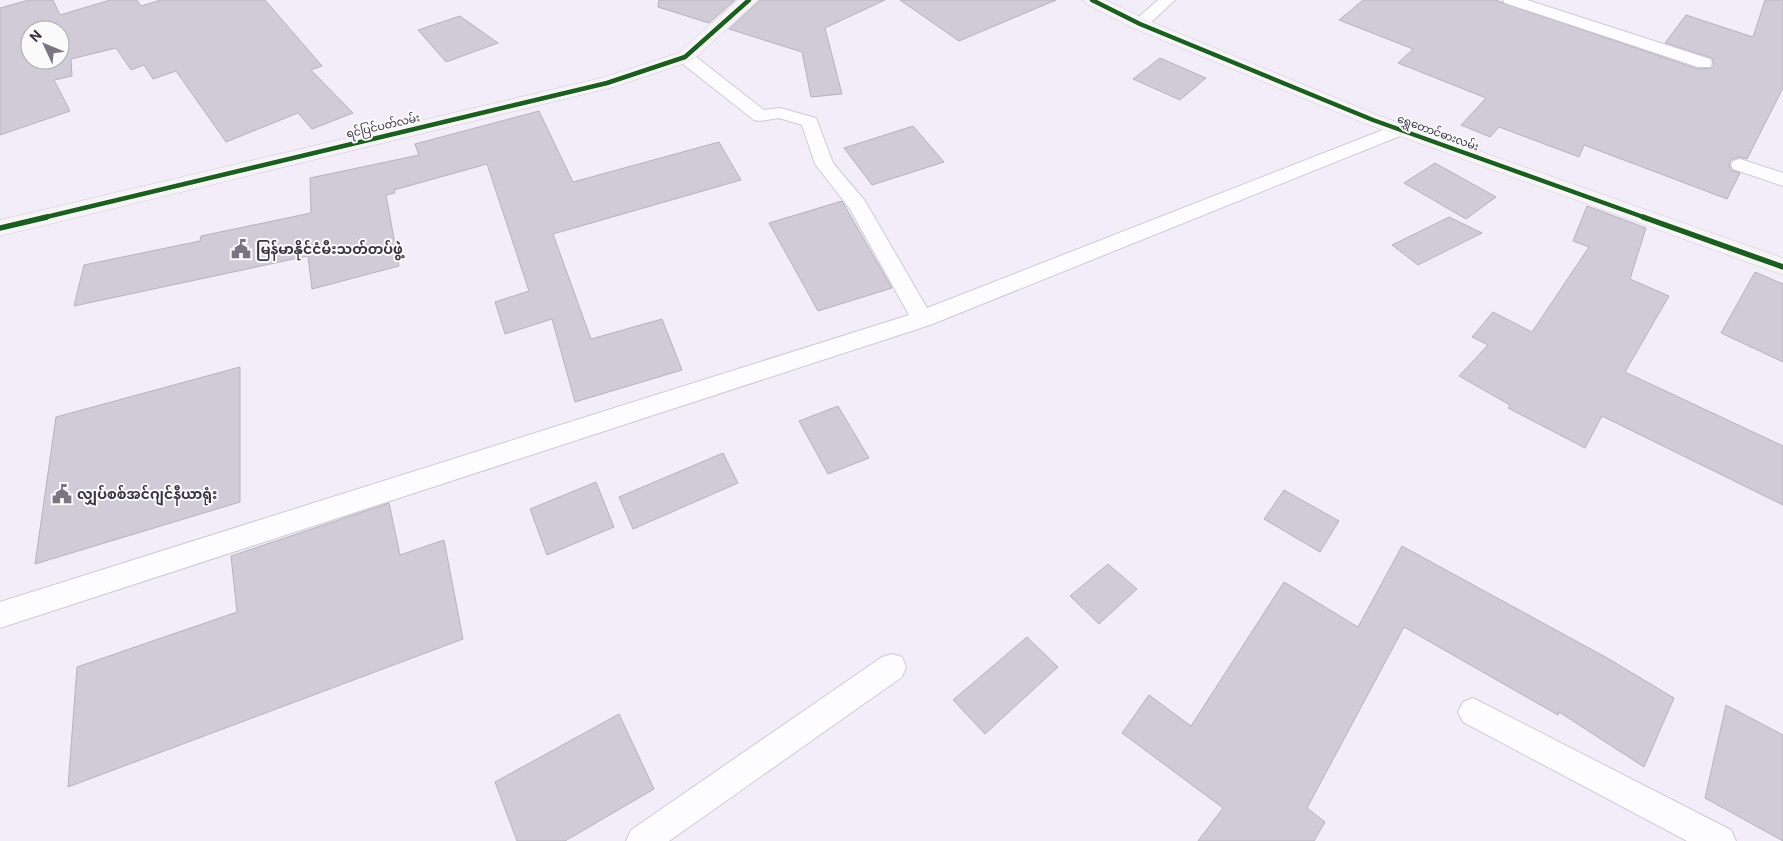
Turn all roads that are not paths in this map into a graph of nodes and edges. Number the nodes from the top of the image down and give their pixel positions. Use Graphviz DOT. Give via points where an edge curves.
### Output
graph roads {
  1 [pos="749,0"];
  2 [pos="1092,0"];
  3 [pos="1168,0"];
  4 [pos="1511,0"];
  5 [pos="1140,24"];
  6 [pos="685,57"];
  7 [pos="1704,63"];
  8 [pos="1399,130"];
  9 [pos="1740,165"];
  10 [pos="1783,180"];
  11 [pos="0,228"];
  12 [pos="1783,267"];
  13 [pos="922,319"];
  14 [pos="0,615"];
  15 [pos="892,668"];
  16 [pos="1473,712"];
  17 [pos="642,841"];
  18 [pos="1720,841"];
  1 -- 6 [label="street, ရင်ပြင်ပတ်လမ်း"];
  2 -- 5 [label="street, ရွှေတောင်ဓားလမ်း"];
  3 -- 5 [label="lane"];
  4 -- 7 [label="lane"];
  5 -- 8 [label="street, ရွှေတောင်ဓားလမ်း"];
  6 -- 11 [label="street, ရင်ပြင်ပတ်လမ်း" via="607,83"];
  6 -- 13 [label="lane" via="760,116 780,113 810,122 824,164 858,206"];
  8 -- 12 [label="street, ရွှေတောင်ဓားလမ်း"];
  8 -- 13 [label="lane"];
  9 -- 10 [label="lane"];
  13 -- 14 [label="lane"];
  15 -- 17 [label="lane"];
  16 -- 18 [label="lane"];
}
